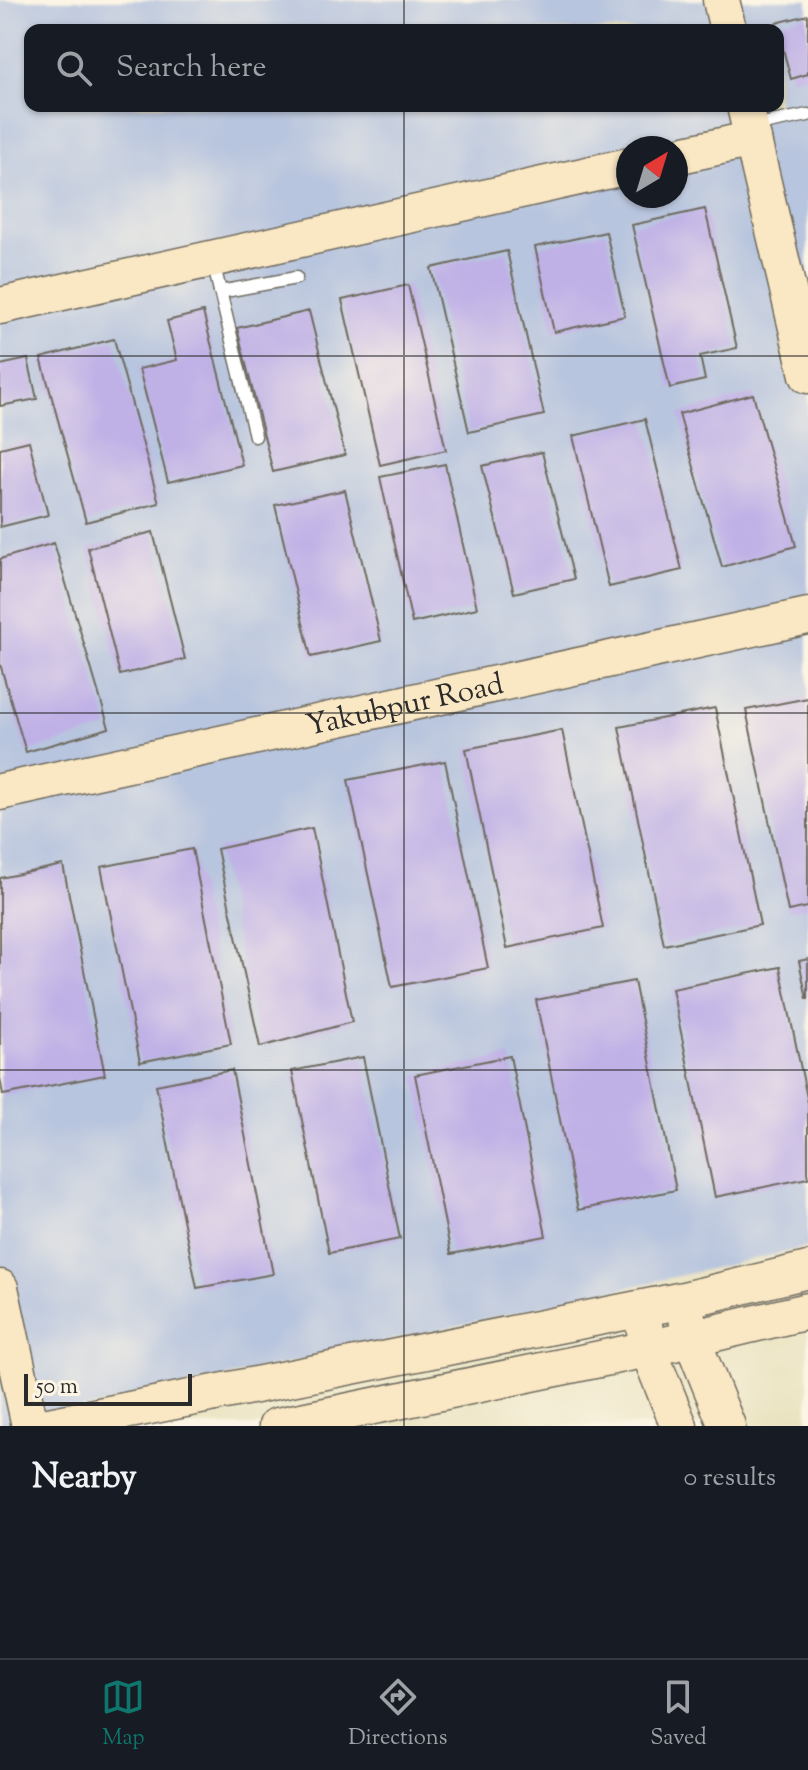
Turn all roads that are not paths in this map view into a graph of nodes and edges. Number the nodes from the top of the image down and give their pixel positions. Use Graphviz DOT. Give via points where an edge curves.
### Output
graph roads {
  1 [pos="721,0"];
  2 [pos="727,24"];
  3 [pos="808,115"];
  4 [pos="749,124"];
  5 [pos="688,151"];
  6 [pos="616,169"];
  7 [pos="216,275"];
  8 [pos="296,278"];
  9 [pos="0,306"];
  10 [pos="808,375"];
  11 [pos="255,436"];
  12 [pos="808,616"];
  13 [pos="0,792"];
  14 [pos="808,1270"];
  15 [pos="0,1288"];
  16 [pos="684,1300"];
  17 [pos="640,1308"];
  18 [pos="808,1311"];
  19 [pos="691,1337"];
  20 [pos="648,1349"];
  21 [pos="30,1426"];
  22 [pos="49,1426"];
  23 [pos="277,1426"];
  24 [pos="679,1426"];
  25 [pos="727,1426"];
  1 -- 2 [label="street"];
  3 -- 4 [label="lane"];
  4 -- 5 [label="street"];
  4 -- 10 [label="street"];
  6 -- 7 [label="street"];
  7 -- 8 [label="lane"];
  7 -- 9 [label="street"];
  7 -- 11 [label="lane"];
  12 -- 13 [label="street, Yakubpur Road"];
  14 -- 16 [label="street"];
  15 -- 21 [label="street"];
  16 -- 17 [label="street"];
  16 -- 19 [label="street"];
  17 -- 20 [label="street"];
  17 -- 22 [label="street"];
  18 -- 19 [label="street"];
  19 -- 20 [label="street"];
  19 -- 25 [label="street"];
  20 -- 23 [label="street"];
  20 -- 24 [label="street"];
}
